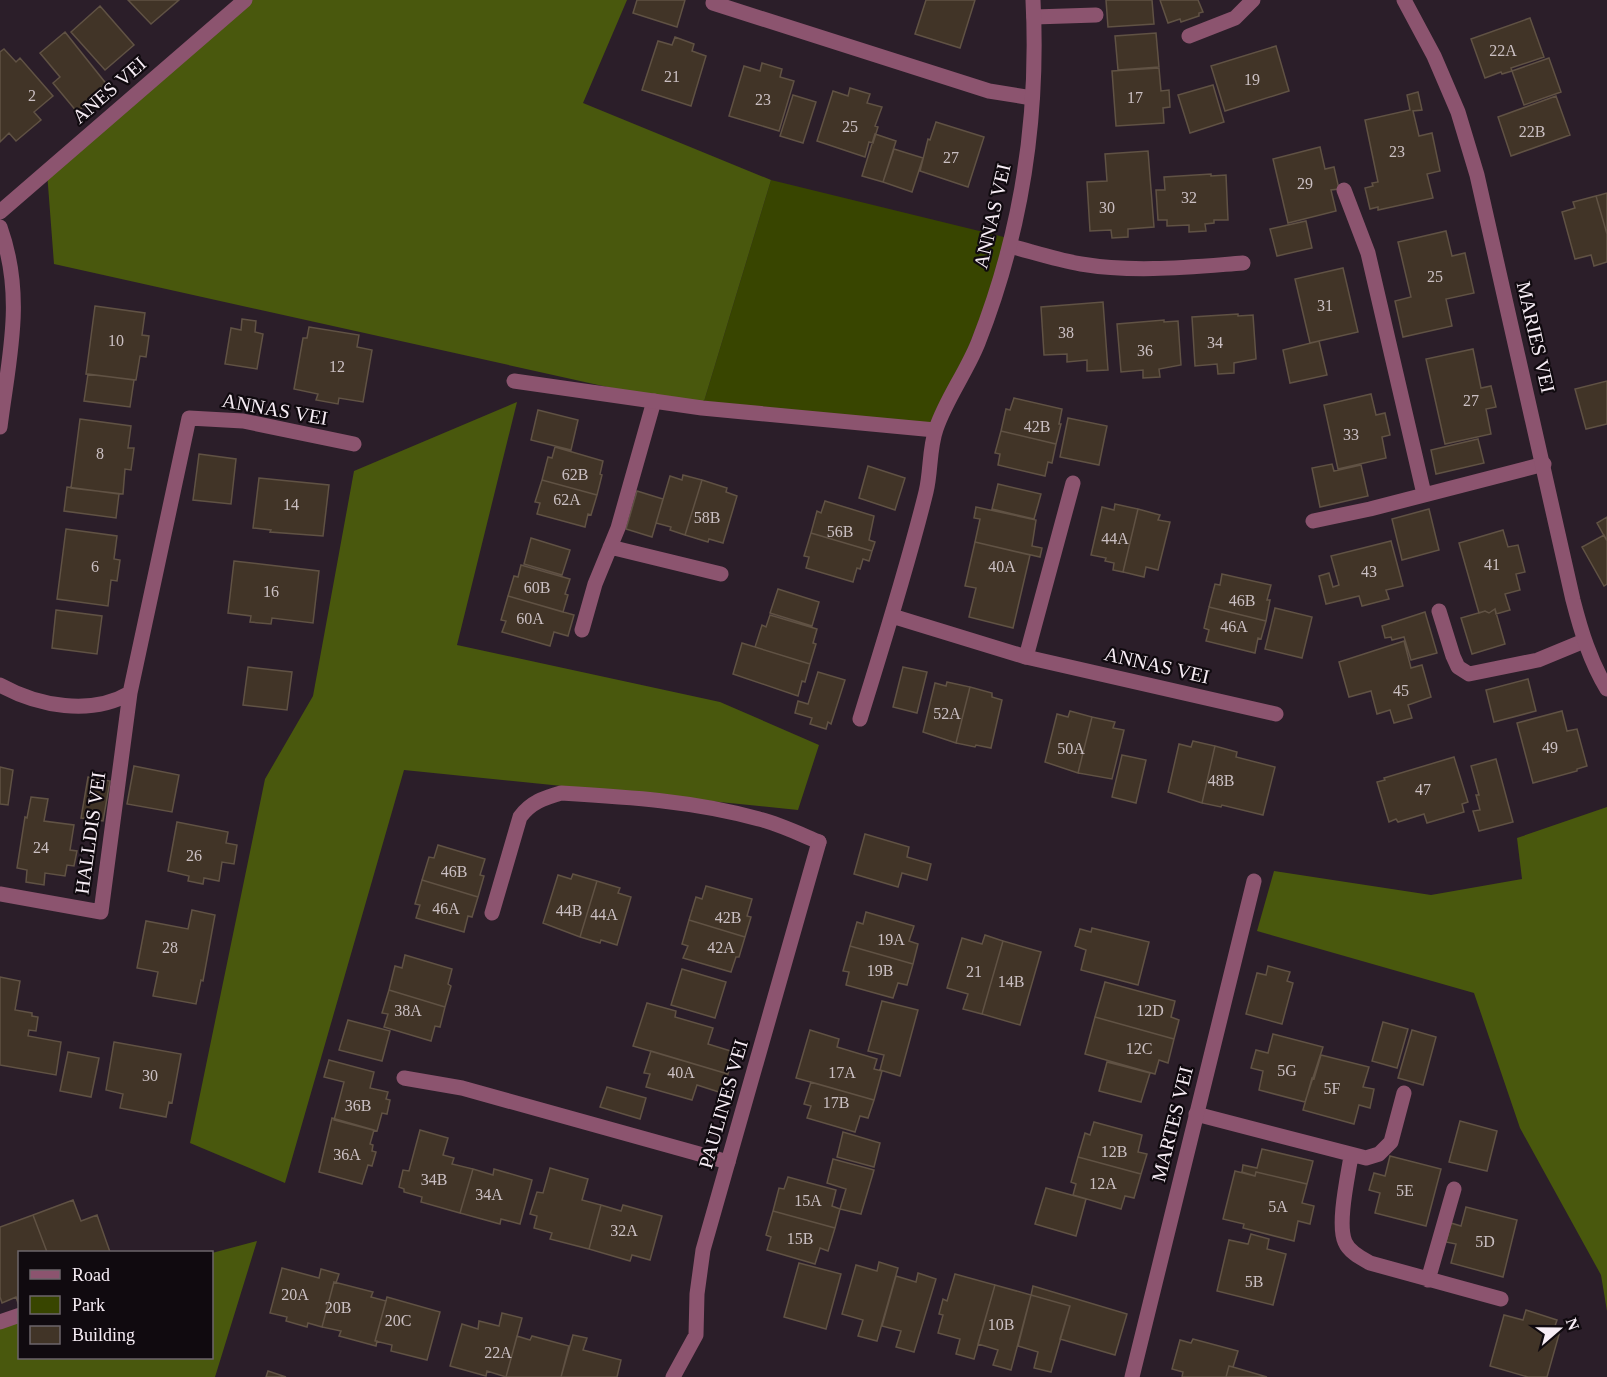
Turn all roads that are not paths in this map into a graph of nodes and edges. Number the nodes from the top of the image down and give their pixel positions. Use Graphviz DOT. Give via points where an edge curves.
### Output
graph roads {
  1 [pos="245,0"];
  2 [pos="1033,0"];
  3 [pos="1253,0"];
  4 [pos="1404,0"];
  5 [pos="713,3"];
  6 [pos="1096,15"];
  7 [pos="1034,17"];
  8 [pos="1189,36"];
  9 [pos="1032,98"];
  10 [pos="1344,190"];
  11 [pos="0,212"];
  12 [pos="0,227"];
  13 [pos="1010,246"];
  14 [pos="1243,263"];
  15 [pos="514,381"];
  16 [pos="654,401"];
  17 [pos="189,418"];
  18 [pos="0,427"];
  19 [pos="935,430"];
  20 [pos="354,444"];
  21 [pos="1544,464"];
  22 [pos="1072,483"];
  23 [pos="1424,494"];
  24 [pos="1313,521"];
  25 [pos="610,546"];
  26 [pos="721,574"];
  27 [pos="1438,611"];
  28 [pos="892,616"];
  29 [pos="582,630"];
  30 [pos="1584,641"];
  31 [pos="1026,657"];
  32 [pos="0,685"];
  33 [pos="1607,689"];
  34 [pos="130,693"];
  35 [pos="1276,714"];
  36 [pos="860,719"];
  37 [pos="1254,881"];
  38 [pos="0,894"];
  39 [pos="492,913"];
  40 [pos="404,1078"];
  41 [pos="1404,1093"];
  42 [pos="1196,1114"];
  43 [pos="1351,1156"];
  44 [pos="728,1162"];
  45 [pos="1454,1189"];
  46 [pos="1428,1280"];
  47 [pos="1501,1299"];
  48 [pos="18,1316"];
  49 [pos="0,1322"];
  50 [pos="673,1377"];
  51 [pos="1132,1377"];
  1 -- 11 [label="street, ANES VEI"];
  2 -- 7 [label="street, ANNAS VEI"];
  3 -- 8 [label="street" via="1234,18"];
  4 -- 21 [label="street, MARIES VEI" via="1458,112 1477,176"];
  5 -- 9 [label="street" via="988,91"];
  6 -- 7 [label="street"];
  7 -- 9 [label="street, ANNAS VEI"];
  9 -- 13 [label="street, ANNAS VEI" via="1027,160"];
  10 -- 23 [label="street" via="1368,253"];
  12 -- 18 [label="street" via="15,299"];
  13 -- 14 [label="street" via="1081,264 1127,268"];
  13 -- 19 [label="street, ANNAS VEI" via="977,345"];
  15 -- 16 [label="street"];
  16 -- 19 [label="street"];
  16 -- 25 [label="street"];
  17 -- 20 [label="street, ANNAS VEI" via="243,422"];
  17 -- 34 [label="street, HALLDIS VEI"];
  19 -- 28 [label="street, ANNAS VEI" via="927,489"];
  21 -- 23 [label="street"];
  21 -- 30 [label="street, MARIES VEI"];
  22 -- 31 [label="street"];
  23 -- 24 [label="street"];
  25 -- 26 [label="street"];
  25 -- 29 [label="street"];
  27 -- 30 [label="street" via="1458,667 1469,674 1538,660"];
  28 -- 31 [label="street, ANNAS VEI"];
  28 -- 36 [label="street, ANNAS VEI"];
  30 -- 33 [label="street, MARIES VEI"];
  31 -- 35 [label="street, ANNAS VEI"];
  32 -- 34 [label="street" via="29,698 64,705 102,704"];
  34 -- 38 [label="street, HALLDIS VEI" via="101,912"];
  37 -- 42 [label="street, MARTES VEI"];
  39 -- 44 [label="street, PAULINES VEI" via="520,817 529,806 561,793 665,800 714,808 761,819 819,842"];
  40 -- 44 [label="street" via="462,1088"];
  41 -- 43 [label="street" via="1390,1142 1379,1154 1366,1158"];
  42 -- 43 [label="street"];
  42 -- 51 [label="street, MARTES VEI"];
  43 -- 46 [label="street" via="1342,1225 1345,1243 1370,1263"];
  44 -- 50 [label="street, PAULINES VEI" via="703,1250 696,1335"];
  45 -- 46 [label="street"];
  46 -- 47 [label="street"];
  48 -- 49 [label="street"];
}
